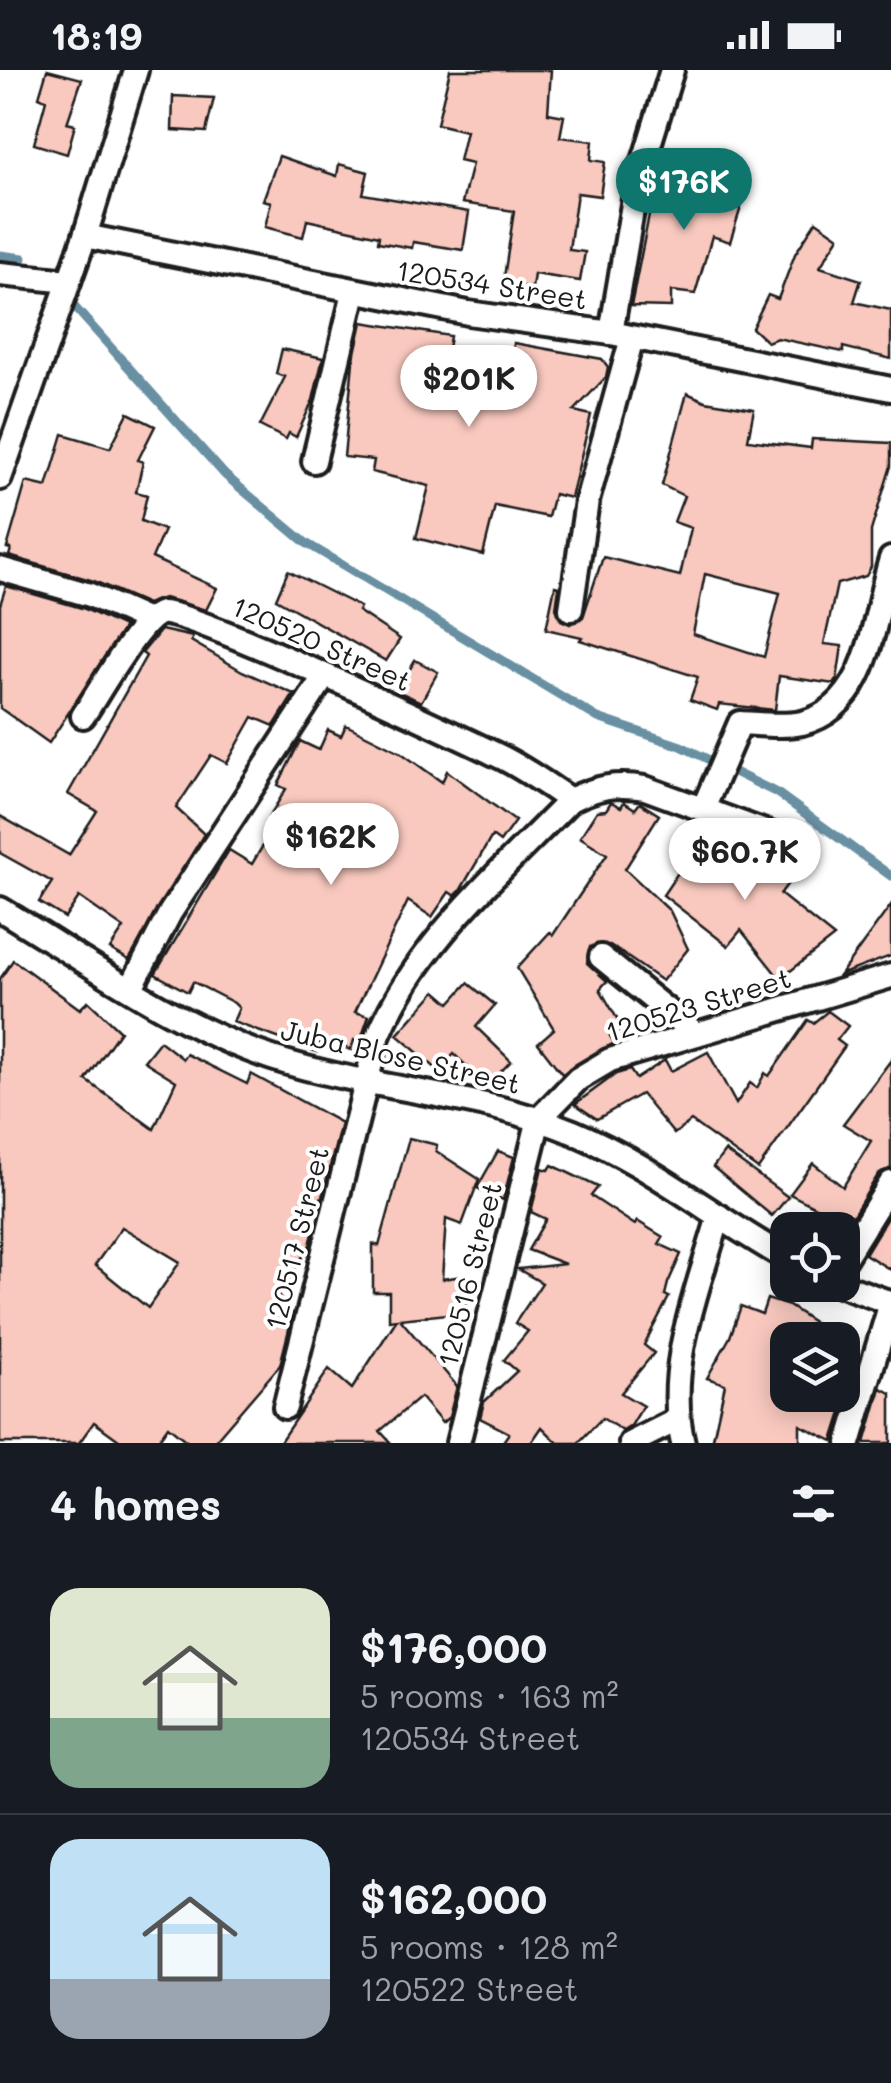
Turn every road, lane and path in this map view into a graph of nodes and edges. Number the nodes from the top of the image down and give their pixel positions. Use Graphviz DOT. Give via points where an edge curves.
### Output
graph roads {
  1 [pos="136,70"];
  2 [pos="672,70"];
  3 [pos="85,236"];
  4 [pos="0,274"];
  5 [pos="69,281"];
  6 [pos="354,292"];
  7 [pos="621,336"];
  8 [pos="891,389"];
  9 [pos="314,461"];
  10 [pos="0,478"];
  11 [pos="891,559"];
  12 [pos="0,569"];
  13 [pos="571,609"];
  14 [pos="148,621"];
  15 [pos="324,677"];
  16 [pos="84,716"];
  17 [pos="570,800"];
  18 [pos="703,809"];
  19 [pos="784,838"];
  20 [pos="0,909"];
  21 [pos="602,956"];
  22 [pos="891,976"];
  23 [pos="131,988"];
  24 [pos="696,1034"];
  25 [pos="366,1084"];
  26 [pos="538,1119"];
  27 [pos="891,1182"];
  28 [pos="719,1216"];
  29 [pos="860,1233"];
  30 [pos="770,1248"];
  31 [pos="860,1291"];
  32 [pos="891,1303"];
  33 [pos="285,1407"];
  34 [pos="680,1432"];
  35 [pos="458,1443"];
  36 [pos="632,1443"];
  37 [pos="849,1443"];
  1 -- 3 [label="street"];
  2 -- 7 [label="street" via="636,187"];
  3 -- 5 [label="street"];
  3 -- 6 [label="street, 120534 Street"];
  4 -- 5 [label="street"];
  5 -- 10 [label="street"];
  6 -- 7 [label="street, 120534 Street"];
  6 -- 9 [label="street"];
  7 -- 8 [label="street, 120534 Street"];
  7 -- 13 [label="street"];
  11 -- 18 [label="street" via="869,648 840,704 800,724 740,723"];
  12 -- 14 [label="street" via="90,595"];
  14 -- 15 [label="street, 120520 Street" via="164,612 178,614"];
  14 -- 16 [label="street"];
  15 -- 17 [label="street, 120520 Street" via="510,762"];
  15 -- 23 [label="street" via="170,913"];
  17 -- 18 [label="street" via="592,788 626,784"];
  17 -- 25 [label="street, 120517 Street" via="399,989"];
  18 -- 19 [label="street"];
  20 -- 23 [label="street, Juba Blose Street"];
  21 -- 24 [label="street"];
  22 -- 24 [label="street, 120523 Street"];
  23 -- 25 [label="street, Juba Blose Street" via="232,1042"];
  24 -- 26 [label="street, 120523 Street" via="591,1070"];
  25 -- 26 [label="street, Juba Blose Street"];
  25 -- 33 [label="street, 120517 Street"];
  26 -- 28 [label="street, Juba Blose Street" via="616,1150"];
  26 -- 35 [label="street, 120516 Street"];
  27 -- 29 [label="street"];
  28 -- 30 [label="street, Juba Blose Street"];
  28 -- 34 [label="street" via="686,1334"];
  31 -- 32 [label="street"];
  32 -- 37 [label="street"];
  34 -- 36 [label="street"];
}
